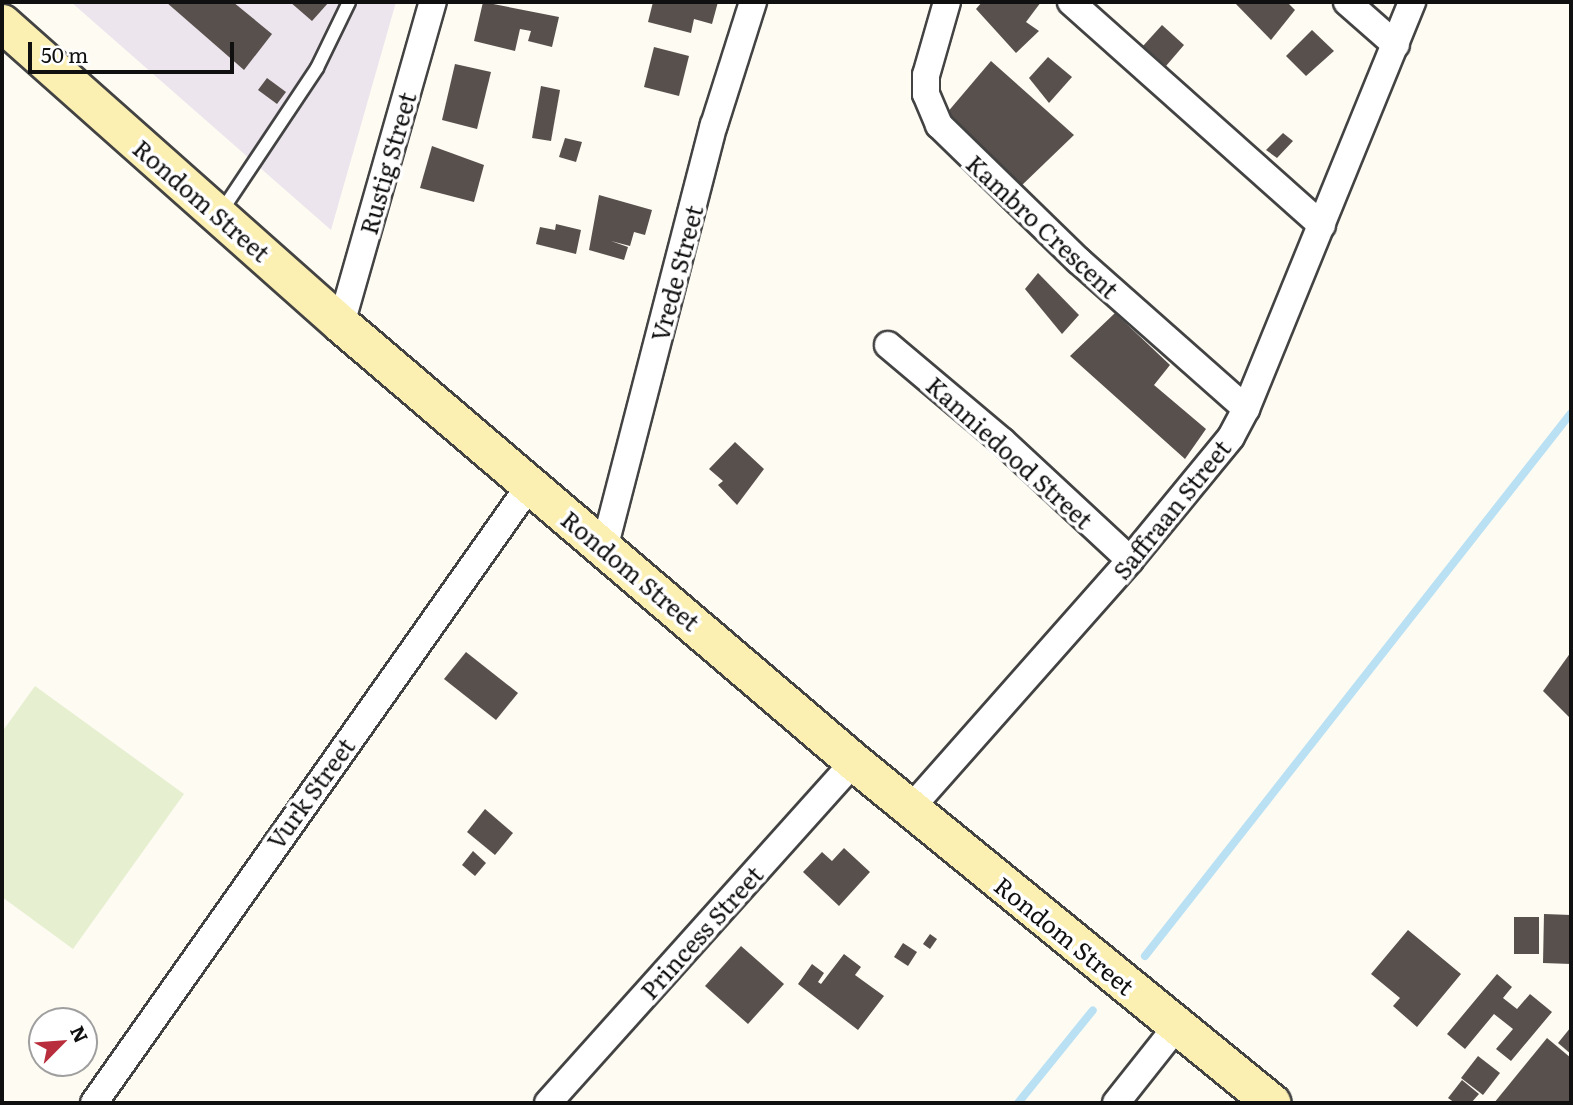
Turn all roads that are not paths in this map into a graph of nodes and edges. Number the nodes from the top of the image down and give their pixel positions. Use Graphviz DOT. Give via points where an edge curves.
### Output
graph roads {
  1 [pos="349,2"];
  2 [pos="433,2"];
  3 [pos="753,2"];
  4 [pos="947,2"];
  5 [pos="1071,2"];
  6 [pos="1347,2"];
  7 [pos="1412,2"];
  8 [pos="2,23"];
  9 [pos="1396,46"];
  10 [pos="16,47"];
  11 [pos="219,215"];
  12 [pos="1322,226"];
  13 [pos="341,324"];
  14 [pos="888,345"];
  15 [pos="1246,409"];
  16 [pos="530,485"];
  17 [pos="606,545"];
  18 [pos="1130,560"];
  19 [pos="854,762"];
  20 [pos="909,809"];
  21 [pos="1177,1026"];
  22 [pos="94,1103"];
  23 [pos="548,1103"];
  24 [pos="1116,1103"];
  25 [pos="1272,1103"];
  1 -- 11 [label="lane" via="317,68"];
  2 -- 13 [label="street, Rustig Street"];
  3 -- 17 [label="street, Vrede Street" via="714,125"];
  4 -- 15 [label="street, Kambro Crescent" via="926,75 926,94 939,125 1079,261"];
  5 -- 12 [label="street"];
  6 -- 9 [label="street"];
  7 -- 9 [label="street, Saffraan Street"];
  8 -- 10 [label="street, Rondom Street"];
  9 -- 12 [label="street, Saffraan Street"];
  10 -- 11 [label="street, Rondom Street"];
  11 -- 13 [label="street, Rondom Street"];
  12 -- 15 [label="street, Saffraan Street"];
  13 -- 16 [label="street, Rondom Street"];
  14 -- 18 [label="street, Kanniedood Street" via="1002,441"];
  15 -- 18 [label="street, Saffraan Street" via="1205,473"];
  16 -- 17 [label="street, Rondom Street"];
  16 -- 22 [label="street, Vurk Street"];
  17 -- 19 [label="street, Rondom Street"];
  18 -- 20 [label="street, Saffraan Street"];
  19 -- 20 [label="street, Rondom Street"];
  19 -- 23 [label="street, Princess Street"];
  20 -- 21 [label="street, Rondom Street"];
  21 -- 24 [label="street"];
  21 -- 25 [label="street, Rondom Street"];
}
